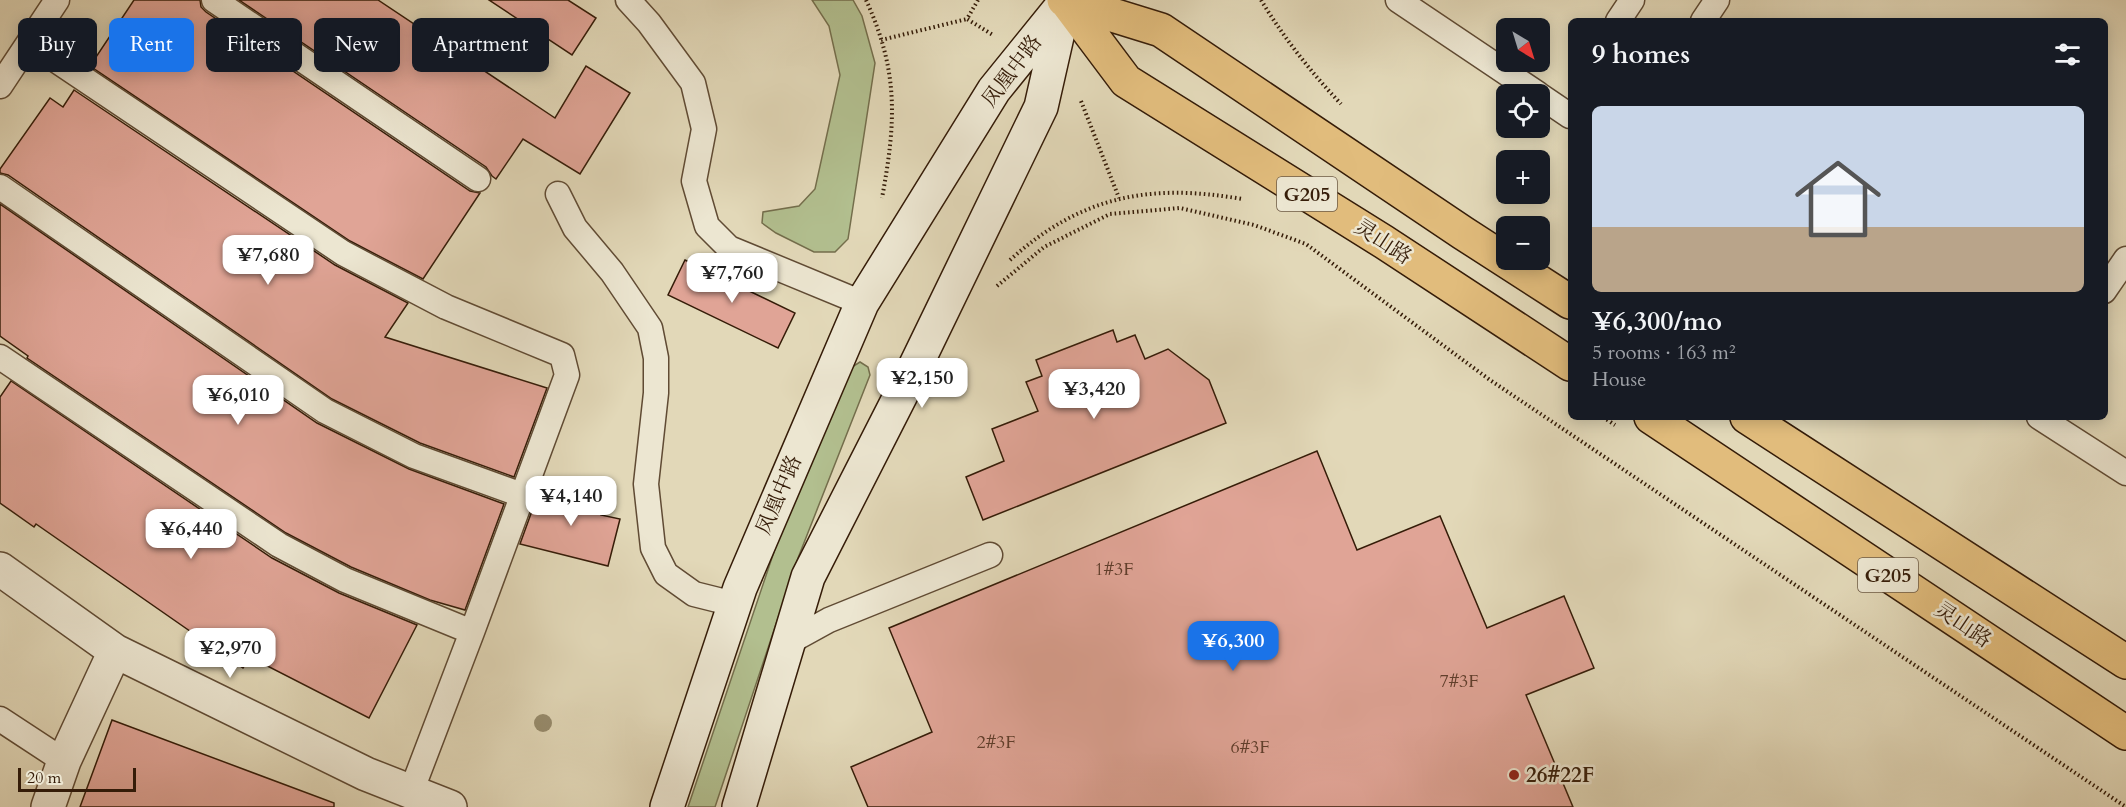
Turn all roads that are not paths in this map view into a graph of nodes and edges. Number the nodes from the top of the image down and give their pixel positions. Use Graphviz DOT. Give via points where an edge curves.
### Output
graph roads {
  1 [pos="214,0"];
  2 [pos="628,0"];
  3 [pos="1065,0"];
  4 [pos="1398,0"];
  5 [pos="1632,0"];
  6 [pos="1717,0"];
  7 [pos="50,2"];
  8 [pos="42,18"];
  9 [pos="1620,18"];
  10 [pos="1705,18"];
  11 [pos="18,59"];
  12 [pos="74,72"];
  13 [pos="0,86"];
  14 [pos="1555,101"];
  15 [pos="478,179"];
  16 [pos="0,187"];
  17 [pos="558,194"];
  18 [pos="2126,259"];
  19 [pos="2108,285"];
  20 [pos="1568,301"];
  21 [pos="862,303"];
  22 [pos="0,357"];
  23 [pos="1568,363"];
  24 [pos="1656,420"];
  25 [pos="1752,420"];
  26 [pos="2044,420"];
  27 [pos="2126,473"];
  28 [pos="522,495"];
  29 [pos="990,555"];
  30 [pos="0,569"];
  31 [pos="734,604"];
  32 [pos="472,632"];
  33 [pos="789,642"];
  34 [pos="115,651"];
  35 [pos="2126,663"];
  36 [pos="0,719"];
  37 [pos="2126,733"];
  38 [pos="64,761"];
  39 [pos="411,792"];
  40 [pos="48,807"];
  41 [pos="450,807"];
  42 [pos="667,807"];
  43 [pos="739,807"];
  1 -- 15 [label="lane"];
  2 -- 21 [label="lane" via="693,83 704,129 694,181 707,226 729,248"];
  3 -- 20 [label="highway" via="1161,30"];
  3 -- 21 [label="main road, 凤凰中路" via="994,90"];
  3 -- 23 [label="highway, 灵山路 / G205" via="1126,81"];
  3 -- 33 [label="main road, 凤凰中路" via="1041,107 808,577"];
  4 -- 14 [label="lane"];
  5 -- 9 [label="lane"];
  6 -- 10 [label="lane"];
  7 -- 8 [label="lane"];
  11 -- 13 [label="lane"];
  12 -- 28 [label="lane" via="343,253 446,307 562,355 567,375"];
  16 -- 28 [label="lane" via="325,411 414,456"];
  17 -- 31 [label="lane" via="575,228 612,272 650,328 656,358 656,393 646,484 653,549 666,574 694,594"];
  18 -- 19 [label="lane"];
  21 -- 31 [label="main road, 凤凰中路"];
  22 -- 32 [label="lane" via="279,545 345,580"];
  24 -- 37 [label="highway, 灵山路 / G205"];
  25 -- 35 [label="highway"];
  26 -- 27 [label="lane"];
  28 -- 32 [label="lane"];
  29 -- 33 [label="lane" via="829,620"];
  30 -- 34 [label="main road"];
  31 -- 42 [label="main road, 凤凰中路"];
  32 -- 39 [label="lane"];
  33 -- 43 [label="main road, 凤凰中路"];
  34 -- 38 [label="main road"];
  34 -- 39 [label="main road" via="366,774"];
  36 -- 38 [label="lane"];
  38 -- 40 [label="main road"];
  39 -- 41 [label="main road"];
}
